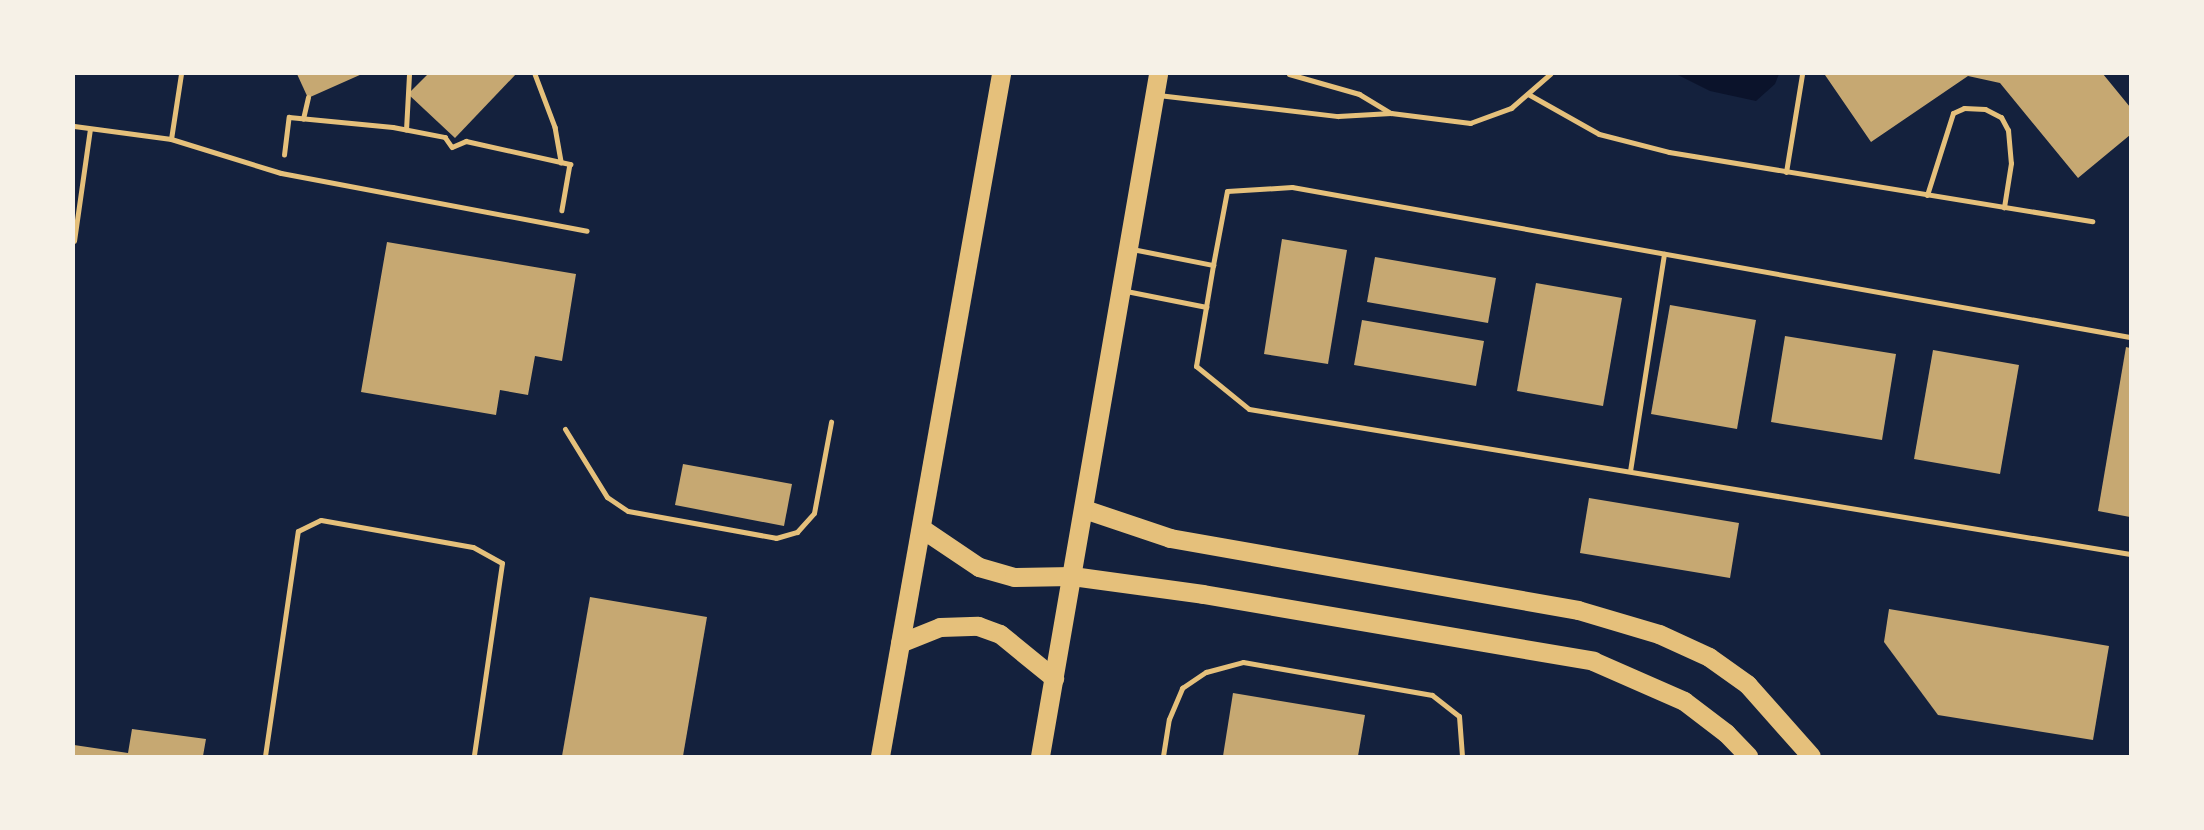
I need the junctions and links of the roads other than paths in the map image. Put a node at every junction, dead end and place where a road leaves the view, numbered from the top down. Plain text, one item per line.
1 (181, 74) edge
2 (1001, 74) edge
3 (1158, 74) edge
4 (1289, 74) edge
5 (1550, 74) edge
6 (1802, 74) edge
7 (1155, 94) junction
8 (1528, 94) junction
9 (1391, 113) junction
10 (74, 126) edge
11 (90, 129) junction
12 (171, 139) junction
13 (1786, 172) junction
14 (1927, 195) junction
15 (2004, 207) junction
16 (2092, 221) dead end
17 (587, 231) dead end
18 (74, 241) edge
19 (1130, 248) junction
20 (1664, 254) junction
21 (1213, 265) junction
22 (1122, 290) junction
23 (1206, 307) junction
24 (2130, 337) edge
25 (831, 422) dead end
26 (565, 429) dead end
27 (1630, 471) junction
28 (1084, 509) junction
29 (921, 528) junction
30 (2130, 554) edge
31 (1072, 576) junction
32 (900, 643) junction
33 (1054, 678) junction
34 (265, 757) edge
35 (474, 757) edge
36 (880, 757) edge
37 (1040, 757) edge
38 (1163, 757) edge
39 (1462, 757) edge
40 (1748, 757) edge
41 (1811, 757) edge

1 - 12 lane
2 - 29 highway
3 - 7 highway
4 - 9 lane
5 - 8 lane
6 - 13 lane
7 - 9 lane
7 - 19 highway
8 - 9 lane
8 - 13 lane
10 - 11 lane
11 - 12 lane
11 - 18 lane
12 - 17 lane
13 - 14 lane
14 - 15 lane
14 - 15 lane
15 - 16 lane
19 - 21 lane
19 - 22 highway
20 - 21 lane
20 - 24 lane
20 - 27 lane
21 - 23 lane
22 - 23 lane
22 - 28 highway
23 - 27 lane
25 - 26 lane
27 - 30 lane
28 - 31 highway
28 - 41 highway
29 - 31 highway
29 - 32 highway
31 - 33 highway
31 - 40 highway
32 - 33 highway
32 - 36 highway
33 - 37 highway
34 - 35 lane
38 - 39 lane

